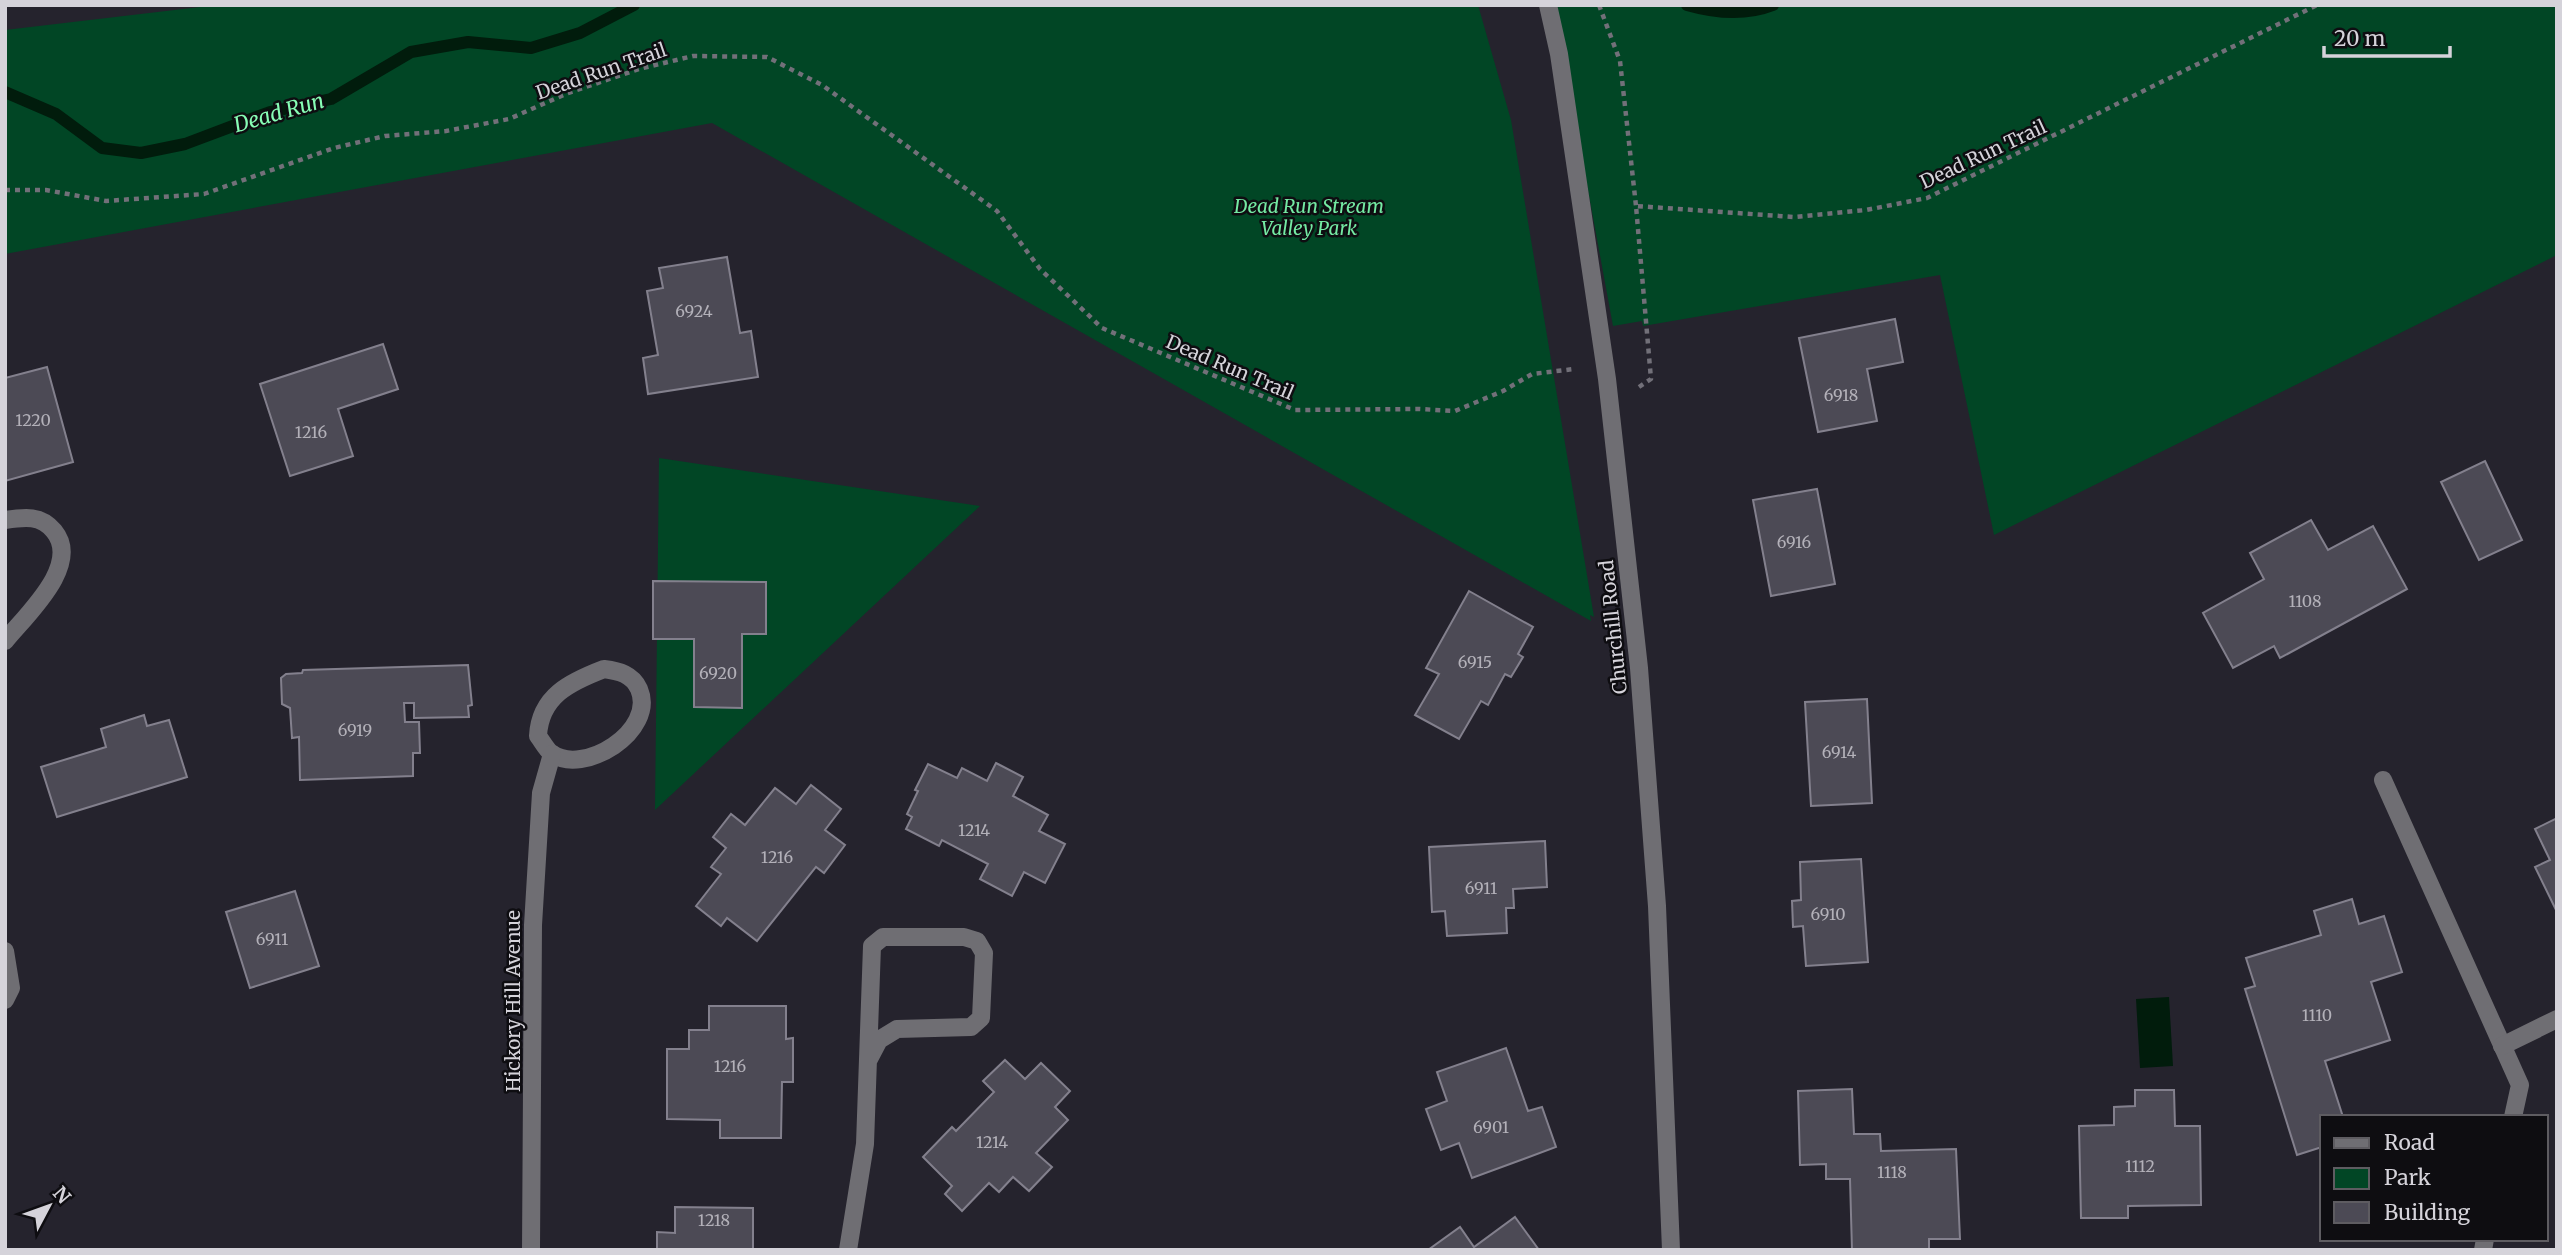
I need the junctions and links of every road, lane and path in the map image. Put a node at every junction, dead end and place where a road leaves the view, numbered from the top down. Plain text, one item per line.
1 (1548, 5) edge
2 (1599, 5) edge
3 (2317, 5) edge
4 (5, 190) edge
5 (1636, 206) junction
6 (1607, 379) junction
7 (5, 520) edge
8 (5, 641) edge
9 (552, 754) junction
10 (2383, 780) dead end
11 (5, 951) edge
12 (5, 1000) edge
13 (2557, 1019) edge
14 (2502, 1046) junction
15 (869, 1059) junction
16 (2514, 1115) edge
17 (531, 1250) edge
18 (848, 1250) edge
19 (1671, 1250) edge

1 - 6 street, Churchill Road
2 - 5 path
3 - 5 path, Dead Run Trail
4 - 6 path, Dead Run Trail
5 - 6 path, Dead Run Trail
6 - 19 street, Churchill Road
7 - 8 street
9 - 9 street
9 - 17 street, Hickory Hill Avenue
10 - 14 street
11 - 12 street
13 - 14 street
14 - 16 street
15 - 15 street
15 - 18 street

